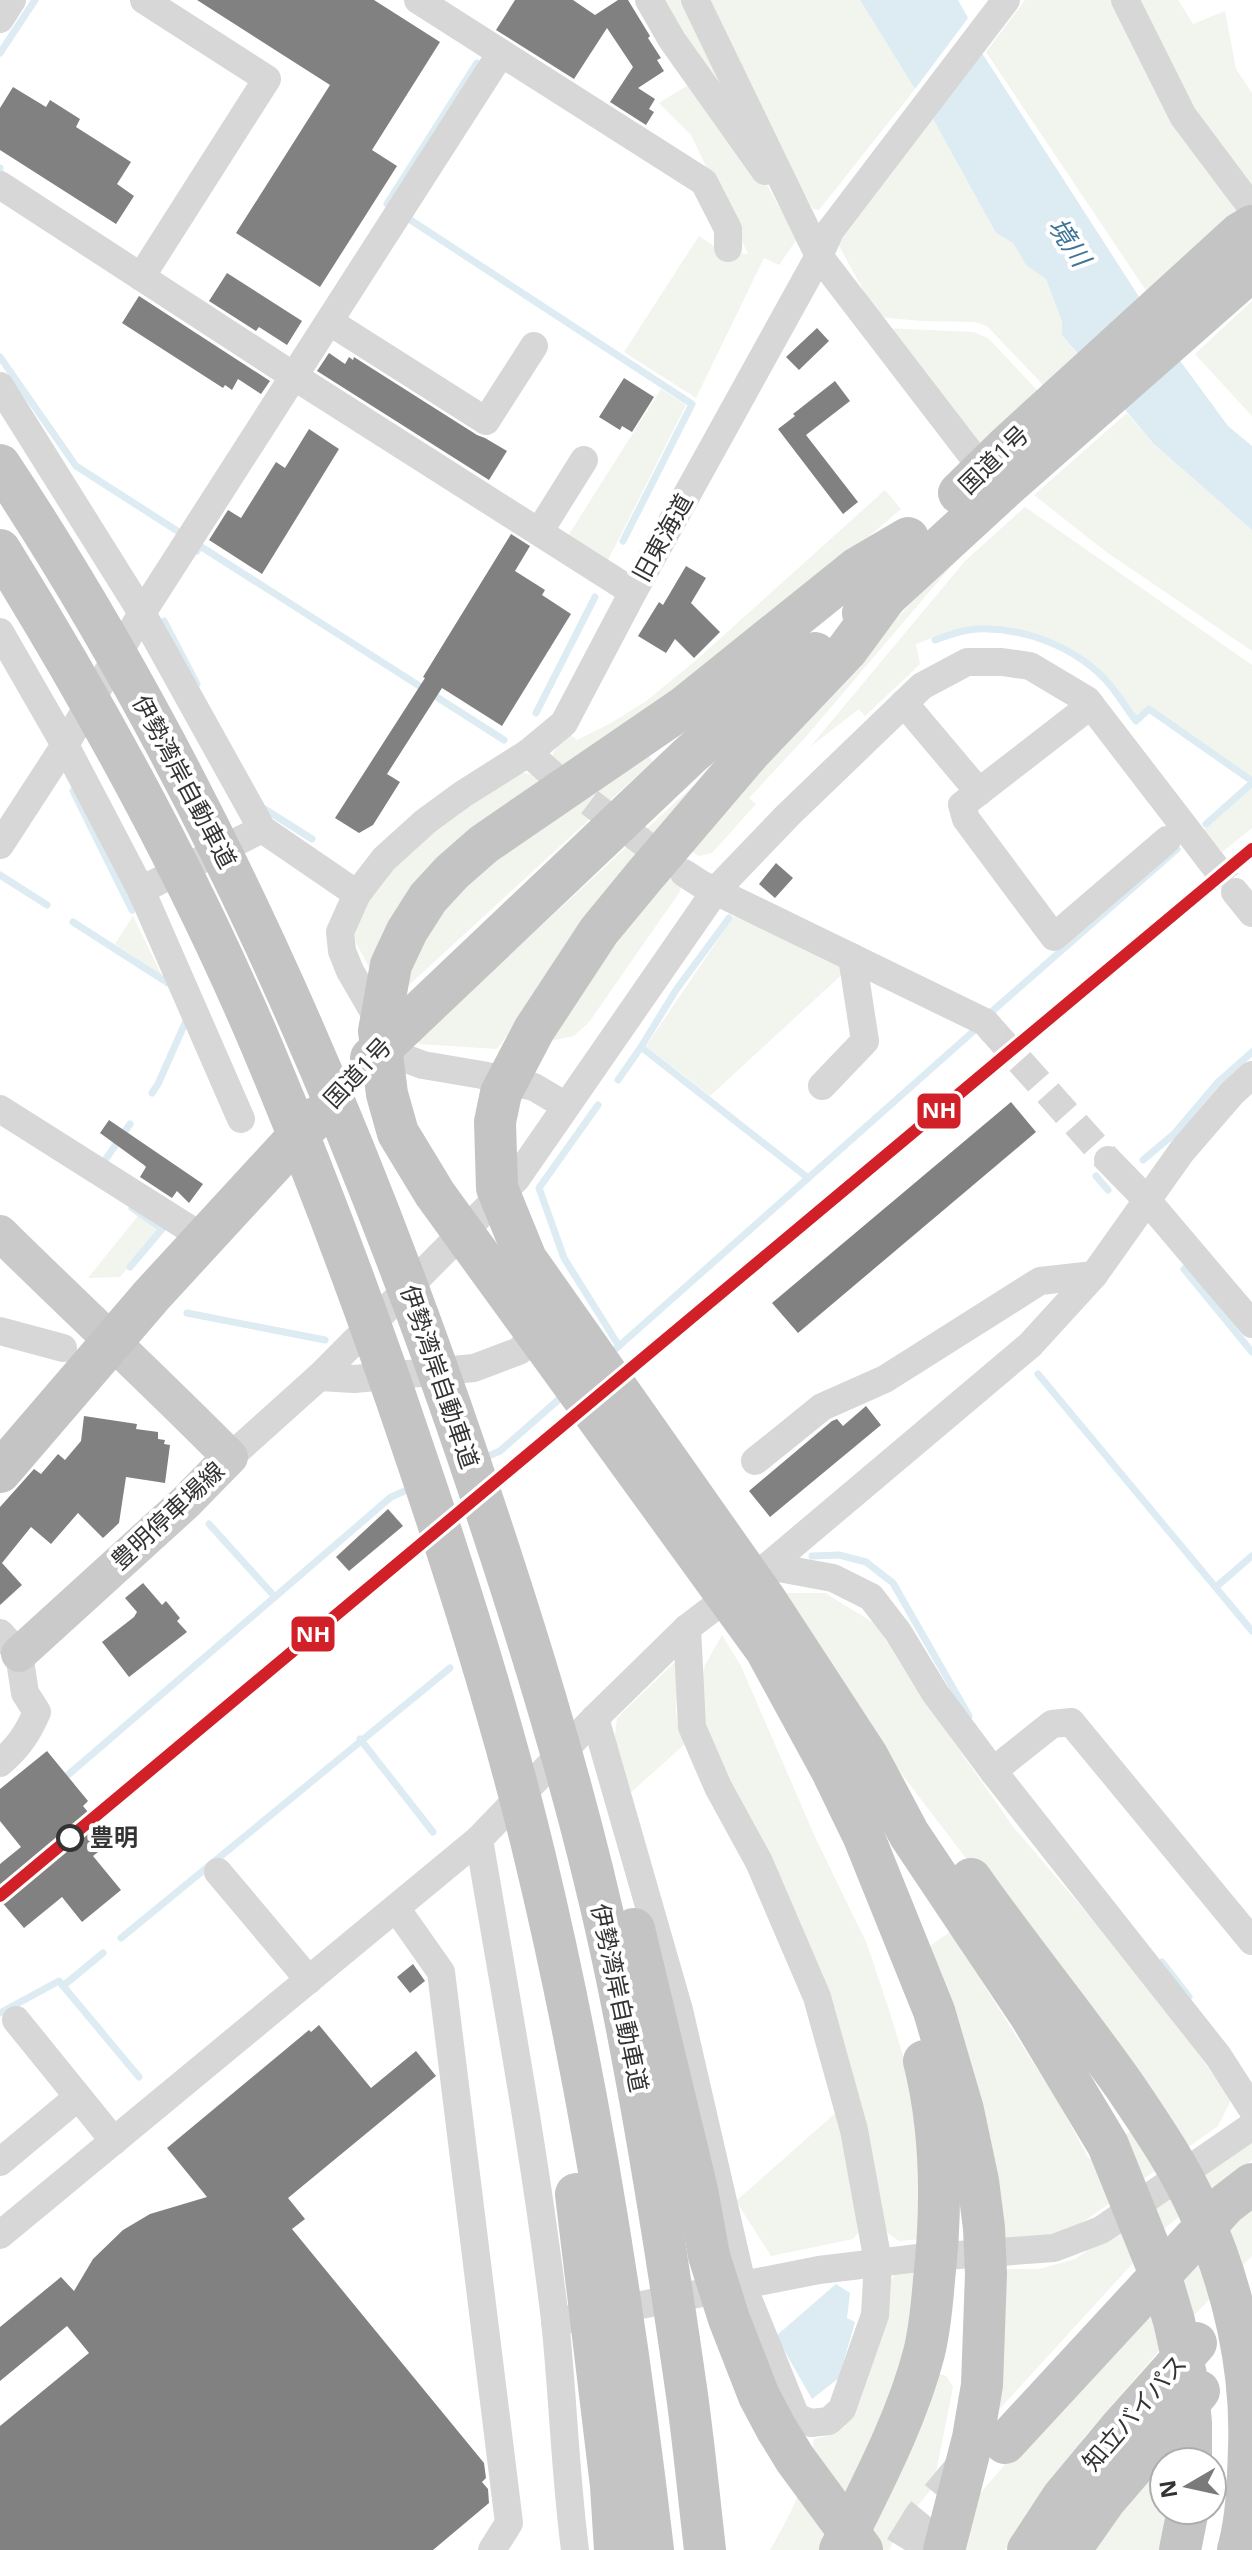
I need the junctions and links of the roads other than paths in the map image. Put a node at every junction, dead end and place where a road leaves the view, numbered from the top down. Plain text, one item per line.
1 (12, 0) edge
2 (144, 0) edge
3 (418, 0) edge
4 (649, 0) edge
5 (695, 0) edge
6 (1006, 0) edge
7 (1125, 0) edge
8 (0, 19) edge
9 (501, 53) junction
10 (0, 185) edge
11 (1249, 234) edge
12 (819, 240) junction
13 (728, 248) dead end
14 (141, 277) junction
15 (330, 322) junction
16 (534, 346) dead end
17 (295, 377) junction
18 (0, 386) edge
19 (584, 460) dead end
20 (1005, 463) junction
21 (0, 465) edge
22 (539, 532) junction
23 (908, 538) junction
24 (0, 550) edge
25 (633, 592) junction
26 (886, 597) junction
27 (142, 613) junction
28 (0, 632) edge
29 (904, 703) junction
30 (747, 705) junction
31 (1091, 705) junction
32 (65, 745) junction
33 (528, 753) junction
34 (552, 774) tunnel mouth
35 (979, 792) junction
36 (262, 829) junction
37 (1167, 840) dead end
38 (0, 845) edge
39 (1210, 860) tunnel mouth
40 (684, 873) tunnel mouth
41 (141, 890) junction
42 (716, 890) junction
43 (357, 894) junction
44 (852, 957) junction
45 (992, 1030) tunnel mouth
46 (389, 1038) junction
47 (1252, 1075) edge
48 (822, 1086) dead end
49 (566, 1106) junction
50 (0, 1109) edge
51 (241, 1119) dead end
52 (1108, 1160) tunnel mouth
53 (516, 1179) junction
54 (1146, 1199) junction
55 (0, 1233) edge
56 (204, 1238) junction
57 (1094, 1275) junction
58 (1252, 1324) edge
59 (0, 1331) edge
60 (112, 1340) junction
61 (63, 1348) dead end
62 (319, 1377) junction
63 (230, 1457) junction
64 (755, 1461) dead end
65 (0, 1472) edge
66 (758, 1593) junction
67 (687, 1628) junction
68 (766, 1650) junction
69 (6, 1652) edge
70 (595, 1718) junction
71 (868, 1757) junction
72 (0, 1763) edge
73 (993, 1771) junction
74 (583, 1838) junction
75 (479, 1839) junction
76 (218, 1872) dead end
77 (396, 1908) junction
78 (1252, 1941) edge
79 (309, 1980) junction
80 (16, 2020) dead end
81 (78, 2097) junction
82 (589, 2109) junction
83 (1252, 2109) edge
84 (1252, 2126) edge
85 (114, 2141) junction
86 (0, 2162) edge
87 (1239, 2194) edge
88 (0, 2235) edge
89 (878, 2262) junction
90 (981, 2274) junction
91 (742, 2284) junction
92 (1252, 2285) edge
93 (555, 2322) junction
94 (1252, 2329) edge
95 (1005, 2434) tunnel mouth
96 (1191, 2446) edge
97 (1238, 2548) edge
98 (492, 2550) edge
99 (575, 2550) edge
100 (615, 2550) edge
101 (653, 2550) edge
102 (705, 2550) edge
103 (840, 2550) edge
104 (862, 2550) edge
105 (932, 2550) edge
106 (944, 2550) edge
107 (1028, 2550) edge
108 (1070, 2550) edge

1 - 8 street
2 - 14 street
3 - 9 street
4 - 12 street
5 - 12 street
6 - 12 street, 旧東海道
7 - 11 street
9 - 13 street
9 - 15 street
10 - 14 street
11 - 20 highway, 国道1号
12 - 20 street
12 - 25 street, 旧東海道
14 - 17 street
15 - 16 street
15 - 17 street
17 - 22 street
17 - 27 street
18 - 27 street
19 - 22 street
20 - 23 highway, 国道1号
20 - 26 highway, 国道1号
21 - 74 highway, 伊勢湾岸自動車道
22 - 25 street
23 - 30 highway, 国道1号
23 - 66 highway
24 - 82 highway, 伊勢湾岸自動車道
25 - 33 street, 旧東海道
26 - 30 highway, 国道1号
26 - 66 highway
27 - 32 street
27 - 36 street
28 - 32 street
29 - 31 street
29 - 35 street
29 - 42 street
30 - 46 highway, 国道1号
31 - 35 street
31 - 39 street
32 - 38 street
32 - 41 street
33 - 34 street
33 - 43 street, 旧東海道
35 - 37 street
36 - 41 street
36 - 43 street
40 - 42 street
41 - 51 street
42 - 44 street
42 - 49 street
43 - 46 street, 旧東海道
44 - 45 street
44 - 48 street
46 - 49 street, 旧東海道
46 - 56 highway, 国道1号
47 - 54 street
49 - 53 street
50 - 56 street
52 - 54 street
53 - 62 street
53 - 62 street
54 - 57 street
54 - 58 street
55 - 60 main road, 豊明停車場線
56 - 60 highway, 国道1号
57 - 64 street
57 - 66 street
59 - 61 street
60 - 63 main road, 豊明停車場線
60 - 65 highway, 国道1号
62 - 63 street
63 - 69 main road, 豊明停車場線
66 - 67 street
66 - 68 highway
66 - 71 highway
66 - 73 street
67 - 70 street
67 - 89 street
68 - 90 highway
68 - 103 highway
69 - 72 street
70 - 75 street
70 - 91 street
71 - 96 highway
71 - 97 highway
73 - 78 street
73 - 83 street
74 - 102 highway, 伊勢湾岸自動車道
74 - 104 highway
75 - 77 street
75 - 93 street
76 - 79 street
77 - 79 street
77 - 98 street
79 - 85 street
80 - 81 street
81 - 85 street
81 - 86 street
82 - 100 highway
82 - 101 highway, 伊勢湾岸自動車道
84 - 89 street
85 - 88 street
87 - 95 highway
89 - 91 street
89 - 91 street
90 - 105 highway
90 - 106 highway
91 - 93 street
92 - 107 highway, 知立バイパス
93 - 99 street
94 - 108 highway, 知立バイパス

